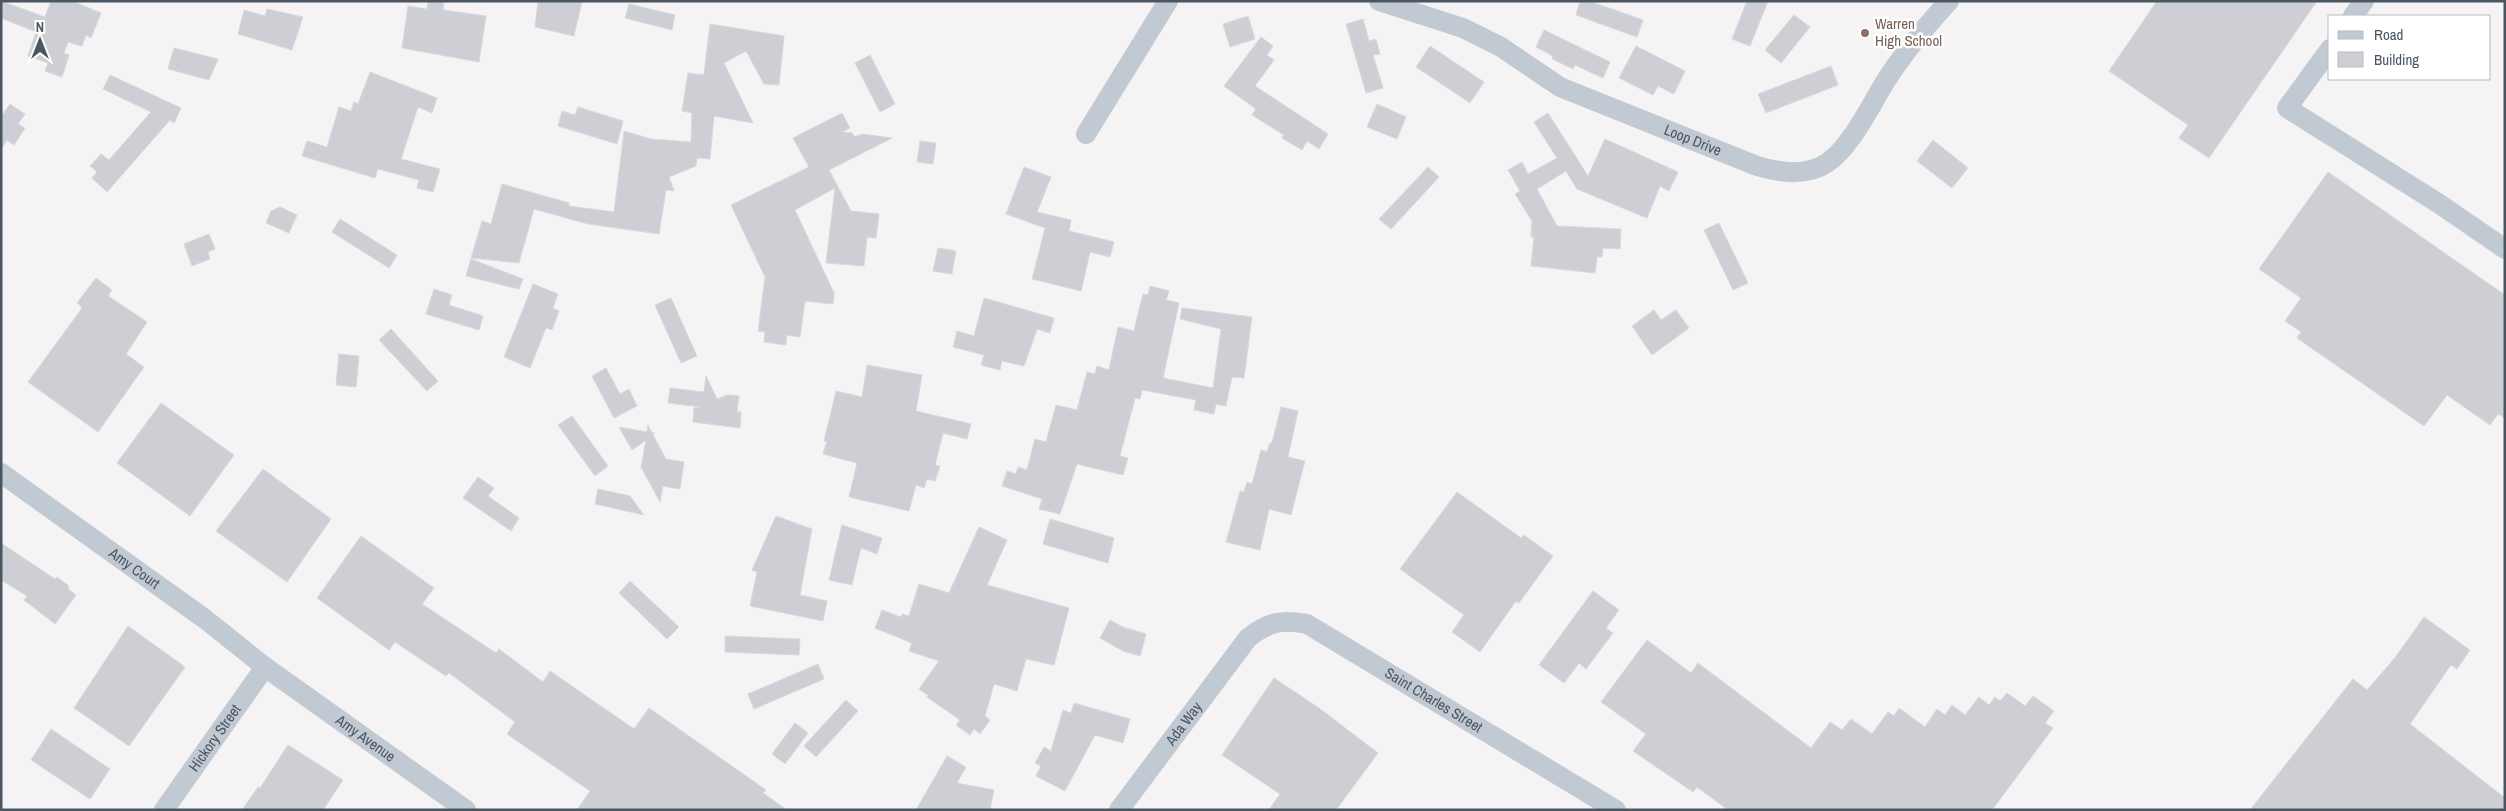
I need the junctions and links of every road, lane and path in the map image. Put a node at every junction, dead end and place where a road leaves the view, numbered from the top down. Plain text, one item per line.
1 (1168, 1) edge
2 (1379, 1) edge
3 (1949, 1) edge
4 (2364, 1) edge
5 (2354, 15) edge
6 (2328, 52) edge
7 (1086, 134) dead end
8 (2505, 250) edge
9 (1, 473) edge
10 (1248, 638) joint
11 (265, 667) junction
12 (164, 810) edge
13 (466, 810) edge
14 (1119, 810) edge
15 (1616, 810) edge

1 - 7 street
2 - 3 street, Loop Drive
4 - 5 street
6 - 8 street
9 - 11 street, Amy Court
10 - 14 street, Ada Way
10 - 15 street, Saint Charles Street
11 - 12 street, Hickory Street
11 - 13 street, Amy Avenue

